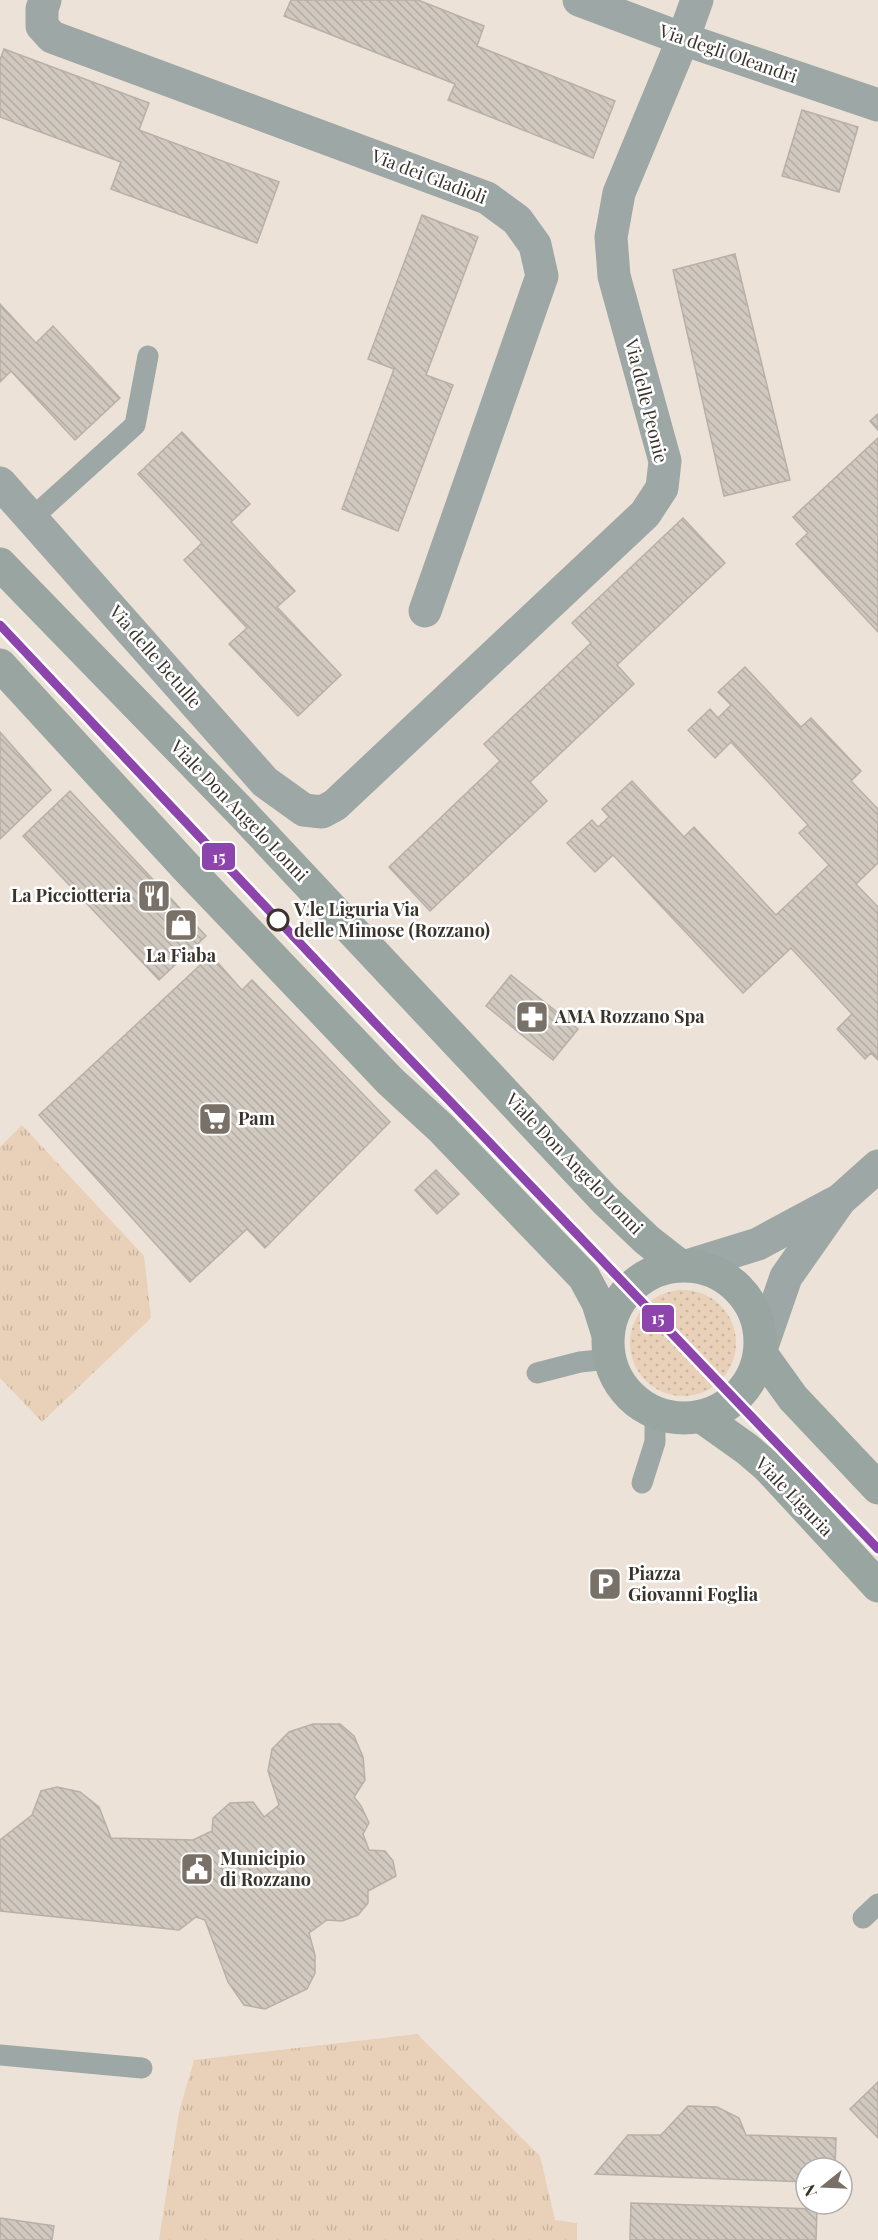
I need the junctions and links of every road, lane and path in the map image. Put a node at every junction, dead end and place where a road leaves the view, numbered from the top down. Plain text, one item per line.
1 (45, 0) edge
2 (579, 0) edge
3 (697, 0) edge
4 (683, 39) junction
5 (878, 105) edge
6 (148, 356) dead end
7 (0, 483) edge
8 (32, 518) junction
9 (0, 564) edge
10 (425, 611) dead end
11 (0, 666) edge
12 (322, 812) joint
13 (878, 1166) edge
14 (840, 1200) junction
15 (684, 1265) junction
16 (609, 1347) junction
17 (760, 1352) junction
18 (537, 1373) dead end
19 (655, 1413) junction
20 (702, 1417) junction
21 (642, 1483) dead end
22 (878, 1488) edge
23 (878, 1586) edge
24 (0, 2055) edge
25 (142, 2068) dead end

1 - 10 street, Via dei Gladioli
2 - 4 street, Via degli Oleandri
3 - 4 street, Via delle Peonie
4 - 5 street, Via degli Oleandri
4 - 12 street, Via delle Peonie
6 - 8 lane
7 - 8 street, Via delle Betulle
8 - 12 street, Via delle Betulle
9 - 15 main road, Viale Don Angelo Lonni
11 - 16 main road
13 - 14 street
14 - 15 street
14 - 17 street
15 - 16 main road
15 - 17 main road
16 - 18 lane
16 - 19 main road
17 - 20 main road
17 - 22 main road
19 - 20 main road
19 - 21 lane
20 - 23 main road, Viale Liguria
24 - 25 lane

